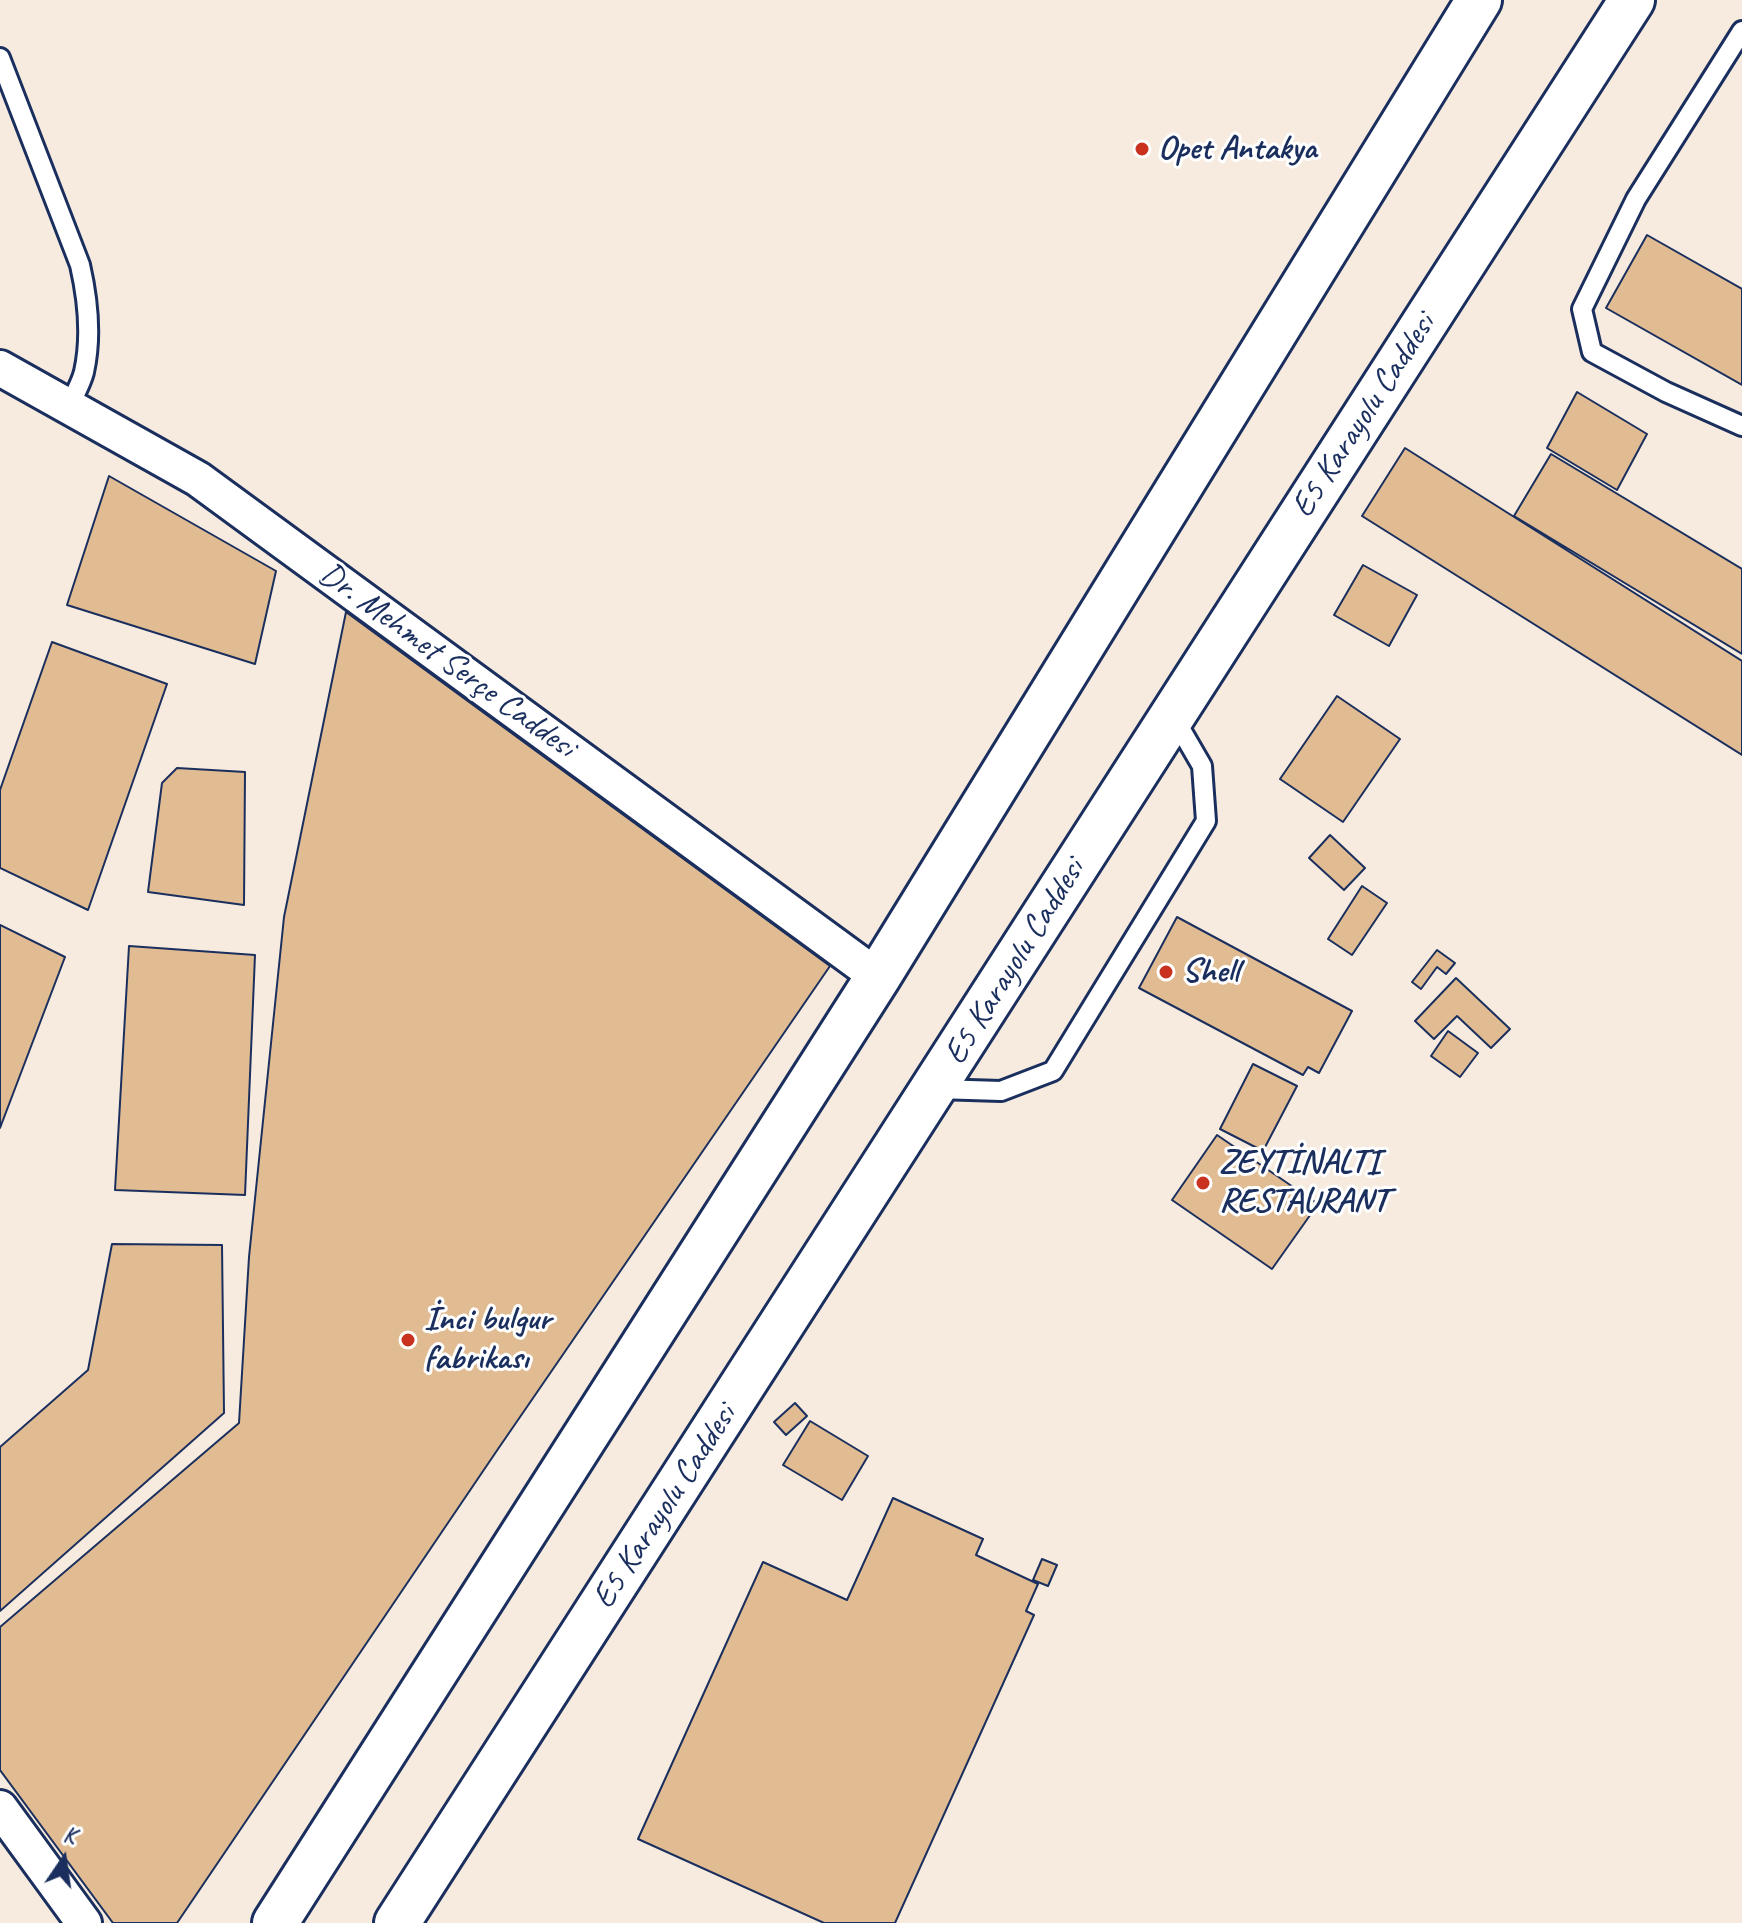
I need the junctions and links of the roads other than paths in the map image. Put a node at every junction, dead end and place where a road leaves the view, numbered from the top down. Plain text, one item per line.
1 (1479, 0) edge
2 (1632, 0) edge
3 (1742, 31) edge
4 (0, 58) edge
5 (4, 381) edge
6 (69, 407) junction
7 (1742, 426) edge
8 (1172, 714) junction
9 (878, 977) junction
10 (934, 1089) junction
11 (0, 1808) edge
12 (84, 1923) edge
13 (275, 1923) edge
14 (397, 1923) edge

1 - 9 highway
2 - 8 highway, E5 Karayolu Caddesi
3 - 7 lane
4 - 6 lane
5 - 6 street, Dr. Mehmet Serçe Caddesi
6 - 9 street, Dr. Mehmet Serçe Caddesi
8 - 10 highway, E5 Karayolu Caddesi
8 - 10 lane
9 - 13 highway
10 - 14 highway, E5 Karayolu Caddesi
11 - 12 street

